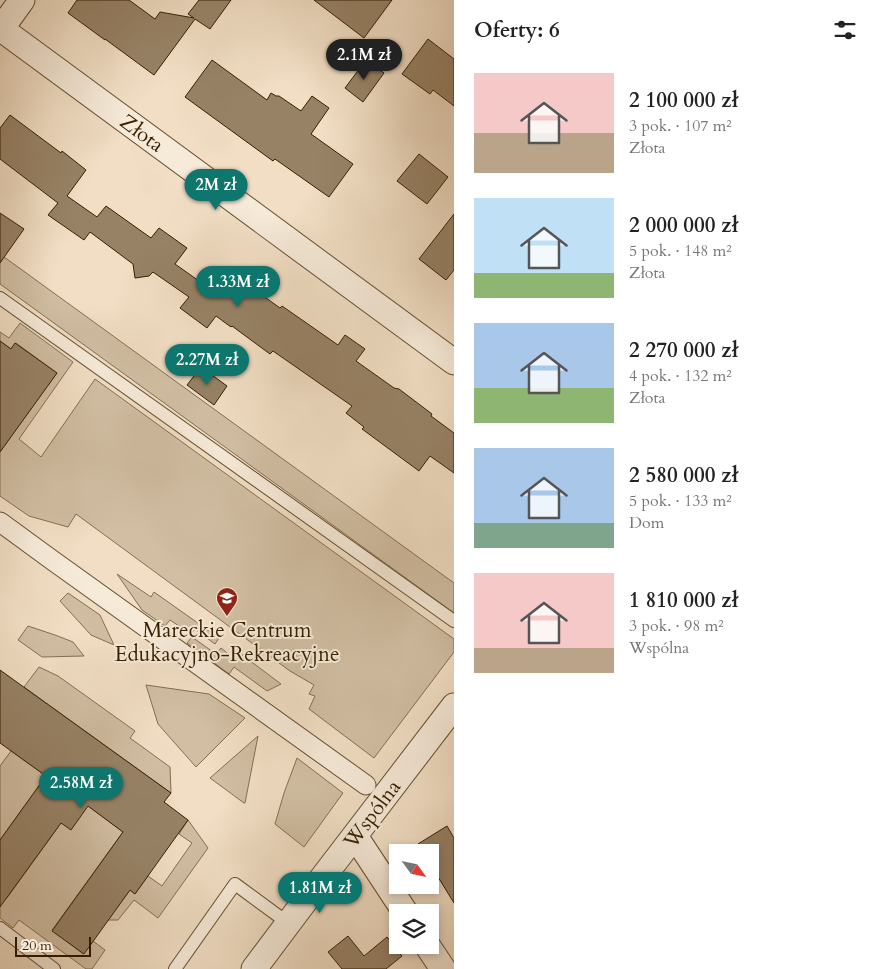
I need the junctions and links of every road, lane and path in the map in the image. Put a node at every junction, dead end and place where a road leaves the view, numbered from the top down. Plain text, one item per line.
1 (22, 0) edge
2 (1, 28) edge
3 (0, 298) edge
4 (454, 362) edge
5 (0, 522) edge
6 (454, 621) edge
7 (454, 706) edge
8 (366, 785) dead end
9 (355, 836) junction
10 (400, 904) edge
11 (288, 923) junction
12 (0, 928) edge
13 (433, 954) edge
14 (54, 969) edge
15 (175, 969) edge
16 (254, 969) edge
17 (443, 969) edge

1 - 2 street
2 - 4 street, Złota
3 - 6 lane
5 - 8 street
7 - 9 street, Wspólna
9 - 10 street
9 - 11 street, Wspólna
11 - 15 lane
11 - 16 street, Wspólna
12 - 14 lane
13 - 17 street

